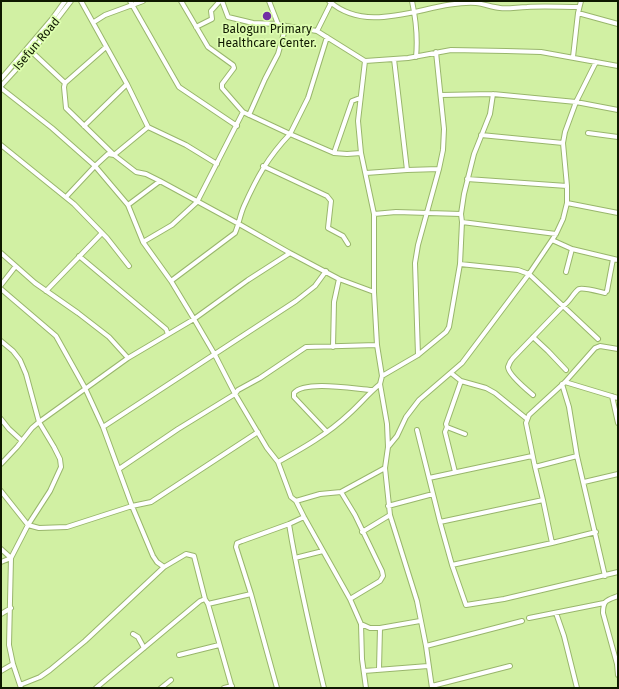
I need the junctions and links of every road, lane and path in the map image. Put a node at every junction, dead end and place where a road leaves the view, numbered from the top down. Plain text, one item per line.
1 (65, 1) edge
2 (71, 1) edge
3 (81, 1) edge
4 (142, 1) edge
5 (181, 1) edge
6 (221, 1) edge
7 (269, 1) edge
8 (412, 1) edge
9 (581, 1) edge
10 (330, 2) edge
11 (131, 3) edge
12 (579, 7) junction
13 (414, 12) junction
14 (578, 13) junction
15 (94, 22) junction
16 (278, 24) junction
17 (618, 24) edge
18 (286, 26) junction
19 (196, 27) junction
20 (317, 31) junction
21 (327, 37) junction
22 (106, 47) junction
23 (32, 52) junction
24 (436, 52) junction
25 (416, 57) junction
26 (573, 57) junction
27 (394, 59) junction
28 (364, 61) junction
29 (596, 62) junction
30 (618, 66) edge
31 (1, 79) edge
32 (65, 83) junction
33 (127, 84) junction
34 (1, 87) edge
35 (493, 94) junction
36 (441, 95) junction
37 (360, 98) junction
38 (576, 102) junction
39 (618, 110) edge
40 (243, 112) junction
41 (249, 115) junction
42 (84, 126) junction
43 (148, 126) junction
44 (237, 126) junction
45 (588, 133) dead end
46 (290, 134) junction
47 (481, 135) junction
48 (618, 137) edge
49 (563, 143) junction
50 (1, 145) edge
51 (334, 153) junction
52 (362, 154) junction
53 (114, 155) junction
54 (217, 164) junction
55 (95, 166) junction
56 (263, 166) junction
57 (439, 169) junction
58 (407, 170) junction
59 (366, 173) junction
60 (467, 179) junction
61 (160, 181) junction
62 (567, 186) junction
63 (66, 197) junction
64 (197, 202) junction
65 (567, 203) junction
66 (128, 205) junction
67 (427, 213) junction
68 (618, 213) edge
69 (374, 214) junction
70 (461, 214) junction
71 (462, 222) junction
72 (239, 224) junction
73 (102, 233) junction
74 (556, 234) junction
75 (552, 240) junction
76 (143, 242) junction
77 (348, 244) dead end
78 (572, 249) junction
79 (1, 253) edge
80 (290, 253) junction
81 (79, 256) junction
82 (613, 259) junction
83 (618, 260) edge
84 (460, 264) junction
85 (129, 266) dead end
86 (15, 267) junction
87 (326, 271) junction
88 (566, 272) dead end
89 (529, 274) junction
90 (339, 279) junction
91 (171, 281) junction
92 (1, 285) edge
93 (1, 290) edge
94 (46, 291) junction
95 (374, 292) junction
96 (563, 306) junction
97 (194, 319) junction
98 (168, 334) junction
99 (533, 337) junction
100 (598, 339) dead end
101 (1, 341) edge
102 (377, 345) junction
103 (333, 347) junction
104 (618, 349) edge
105 (215, 355) junction
106 (418, 355) junction
107 (128, 358) junction
108 (566, 370) dead end
109 (451, 374) junction
110 (382, 376) junction
111 (461, 381) junction
112 (563, 383) junction
113 (380, 384) junction
114 (85, 388) junction
115 (372, 390) junction
116 (235, 394) junction
117 (532, 395) dead end
118 (612, 396) junction
119 (618, 398) edge
120 (1, 419) edge
121 (527, 419) junction
122 (39, 422) junction
123 (618, 423) edge
124 (103, 427) junction
125 (447, 427) junction
126 (417, 430) dead end
127 (258, 432) junction
128 (327, 432) junction
129 (465, 434) dead end
130 (21, 440) junction
131 (388, 447) junction
132 (532, 456) junction
133 (578, 456) junction
134 (278, 462) junction
135 (1, 464) edge
136 (535, 467) junction
137 (385, 468) junction
138 (119, 469) junction
139 (455, 472) junction
140 (618, 474) edge
141 (429, 478) junction
142 (584, 482) junction
143 (1, 491) edge
144 (341, 492) junction
145 (433, 494) junction
146 (543, 500) junction
147 (296, 502) junction
148 (132, 506) junction
149 (388, 506) junction
150 (390, 515) junction
151 (304, 517) junction
152 (440, 522) junction
153 (289, 524) junction
154 (28, 525) junction
155 (362, 532) junction
156 (596, 532) junction
157 (552, 543) junction
158 (1, 549) edge
159 (323, 552) junction
160 (11, 558) junction
161 (295, 558) junction
162 (1, 562) edge
163 (452, 565) junction
164 (164, 568) junction
165 (618, 572) edge
166 (605, 576) junction
167 (251, 594) junction
168 (618, 596) edge
169 (205, 599) junction
170 (350, 599) junction
171 (604, 603) junction
172 (208, 604) junction
173 (11, 608) junction
174 (556, 612) junction
175 (1, 614) edge
176 (529, 618) dead end
177 (420, 621) junction
178 (522, 621) dead end
179 (361, 624) junction
180 (380, 628) junction
181 (133, 634) dead end
182 (219, 645) junction
183 (426, 646) junction
184 (144, 648) junction
185 (179, 655) dead end
186 (13, 664) junction
187 (428, 666) junction
188 (510, 666) dead end
189 (379, 669) junction
190 (1, 671) edge
191 (364, 671) junction
192 (618, 675) edge
193 (171, 680) dead end
194 (21, 686) edge
195 (232, 687) edge
196 (432, 687) edge
197 (96, 688) edge
198 (161, 688) edge
199 (224, 688) edge
200 (277, 688) edge
201 (324, 688) edge
202 (366, 688) edge
203 (577, 688) edge

1 - 31 street, Isefun Road
2 - 23 street, Isefun Road
3 - 15 street
4 - 11 street
5 - 19 street
6 - 16 street
6 - 19 street
7 - 16 street
8 - 13 street
9 - 12 street
10 - 13 street
10 - 20 street
11 - 15 street
11 - 44 street
12 - 13 street
12 - 14 street
13 - 25 street
14 - 17 street
14 - 26 street
15 - 22 street
16 - 18 street
18 - 20 street
18 - 41 street
19 - 40 street
20 - 21 street
21 - 28 street
21 - 46 street
22 - 32 street
22 - 33 street
23 - 32 street
23 - 34 street, Isefun Road
24 - 25 street
24 - 26 street
24 - 36 street
25 - 27 street
26 - 29 street
27 - 28 street
27 - 58 street
28 - 37 street
29 - 30 street
29 - 38 street
32 - 42 street
33 - 42 street
33 - 43 street
34 - 55 street
35 - 36 street
35 - 38 street
35 - 47 street
36 - 57 street
37 - 51 street
37 - 52 street
38 - 39 street
38 - 49 street
40 - 41 street
40 - 44 street
41 - 46 street
42 - 53 street
43 - 53 street
43 - 54 street
44 - 54 street
45 - 48 street
46 - 51 street
46 - 56 street
47 - 49 street
47 - 60 street
49 - 62 street
50 - 63 street
51 - 52 street
52 - 59 street
53 - 55 street
53 - 61 street
54 - 64 street
55 - 63 street
55 - 66 street
56 - 72 street
56 - 77 street
57 - 58 street
57 - 67 street
58 - 59 street
59 - 69 street
60 - 62 street
60 - 70 street
61 - 64 street
61 - 66 street
62 - 65 street
63 - 73 street
64 - 72 street
64 - 76 street
65 - 68 street
65 - 74 street
66 - 76 street
67 - 69 street
67 - 70 street
67 - 106 street
69 - 95 street
70 - 71 street
71 - 74 street
71 - 84 street
72 - 80 street
72 - 91 street
73 - 81 street
73 - 85 street
74 - 75 street
75 - 78 street
75 - 89 street
76 - 91 street
78 - 82 street
78 - 88 street
79 - 86 street
80 - 87 street
80 - 97 street
81 - 94 street
81 - 98 street
82 - 83 street
82 - 96 street
84 - 89 street
84 - 106 street
86 - 92 street
86 - 94 street
87 - 90 street
87 - 105 street
89 - 96 street
89 - 109 street
90 - 95 street
90 - 103 street
91 - 97 street
93 - 114 street
94 - 107 street
95 - 102 street
96 - 99 street
96 - 100 street
97 - 98 street
97 - 105 street
98 - 107 street
99 - 108 street
99 - 117 street
101 - 122 street
102 - 103 street
102 - 110 street
103 - 116 street
104 - 112 street
105 - 116 street
105 - 124 street
106 - 110 street
107 - 114 street
109 - 111 street
109 - 131 street
110 - 113 street
111 - 121 street
111 - 125 street
112 - 118 street
112 - 121 street
112 - 133 street
113 - 115 street
113 - 131 street
114 - 122 street
114 - 124 street
115 - 128 street
115 - 128 street
116 - 127 street
116 - 138 street
118 - 119 street
118 - 123 street
120 - 130 street
121 - 132 street
122 - 130 street
122 - 154 street
124 - 138 street
125 - 129 street
125 - 139 street
126 - 141 street
127 - 134 street
127 - 148 street
128 - 134 street
130 - 135 street
131 - 137 street
132 - 136 street
132 - 139 street
133 - 136 street
133 - 142 street
134 - 147 street
136 - 146 street
137 - 144 street
137 - 149 street
138 - 148 street
139 - 141 street
140 - 142 street
141 - 145 street
142 - 156 street
143 - 154 street
144 - 147 street
144 - 155 street
145 - 149 street
145 - 152 street
146 - 152 street
146 - 157 street
147 - 151 street
148 - 154 street
148 - 164 street
149 - 150 street
150 - 155 street
150 - 177 street
151 - 153 street
151 - 159 street
152 - 163 street
153 - 161 street
153 - 167 street
154 - 160 street
155 - 170 street
156 - 157 street
156 - 166 street
157 - 163 street
158 - 160 street
159 - 161 street
159 - 170 street
160 - 162 street
160 - 173 street
161 - 201 street
163 - 166 street
164 - 169 street
164 - 194 street
165 - 166 street
167 - 172 street
167 - 200 street
168 - 171 street
169 - 172 street
169 - 184 street
170 - 179 street
171 - 174 street
171 - 192 street
172 - 182 street
173 - 175 street
173 - 186 street
174 - 176 street
174 - 203 street
177 - 180 street
177 - 183 street
178 - 183 street
179 - 180 street
179 - 191 street
180 - 189 street
181 - 184 street
182 - 185 street
182 - 195 street
183 - 187 street
184 - 197 street
186 - 190 street
186 - 194 street
187 - 189 street
187 - 196 street
188 - 196 street
189 - 191 street
191 - 202 street
193 - 198 street
195 - 199 street

